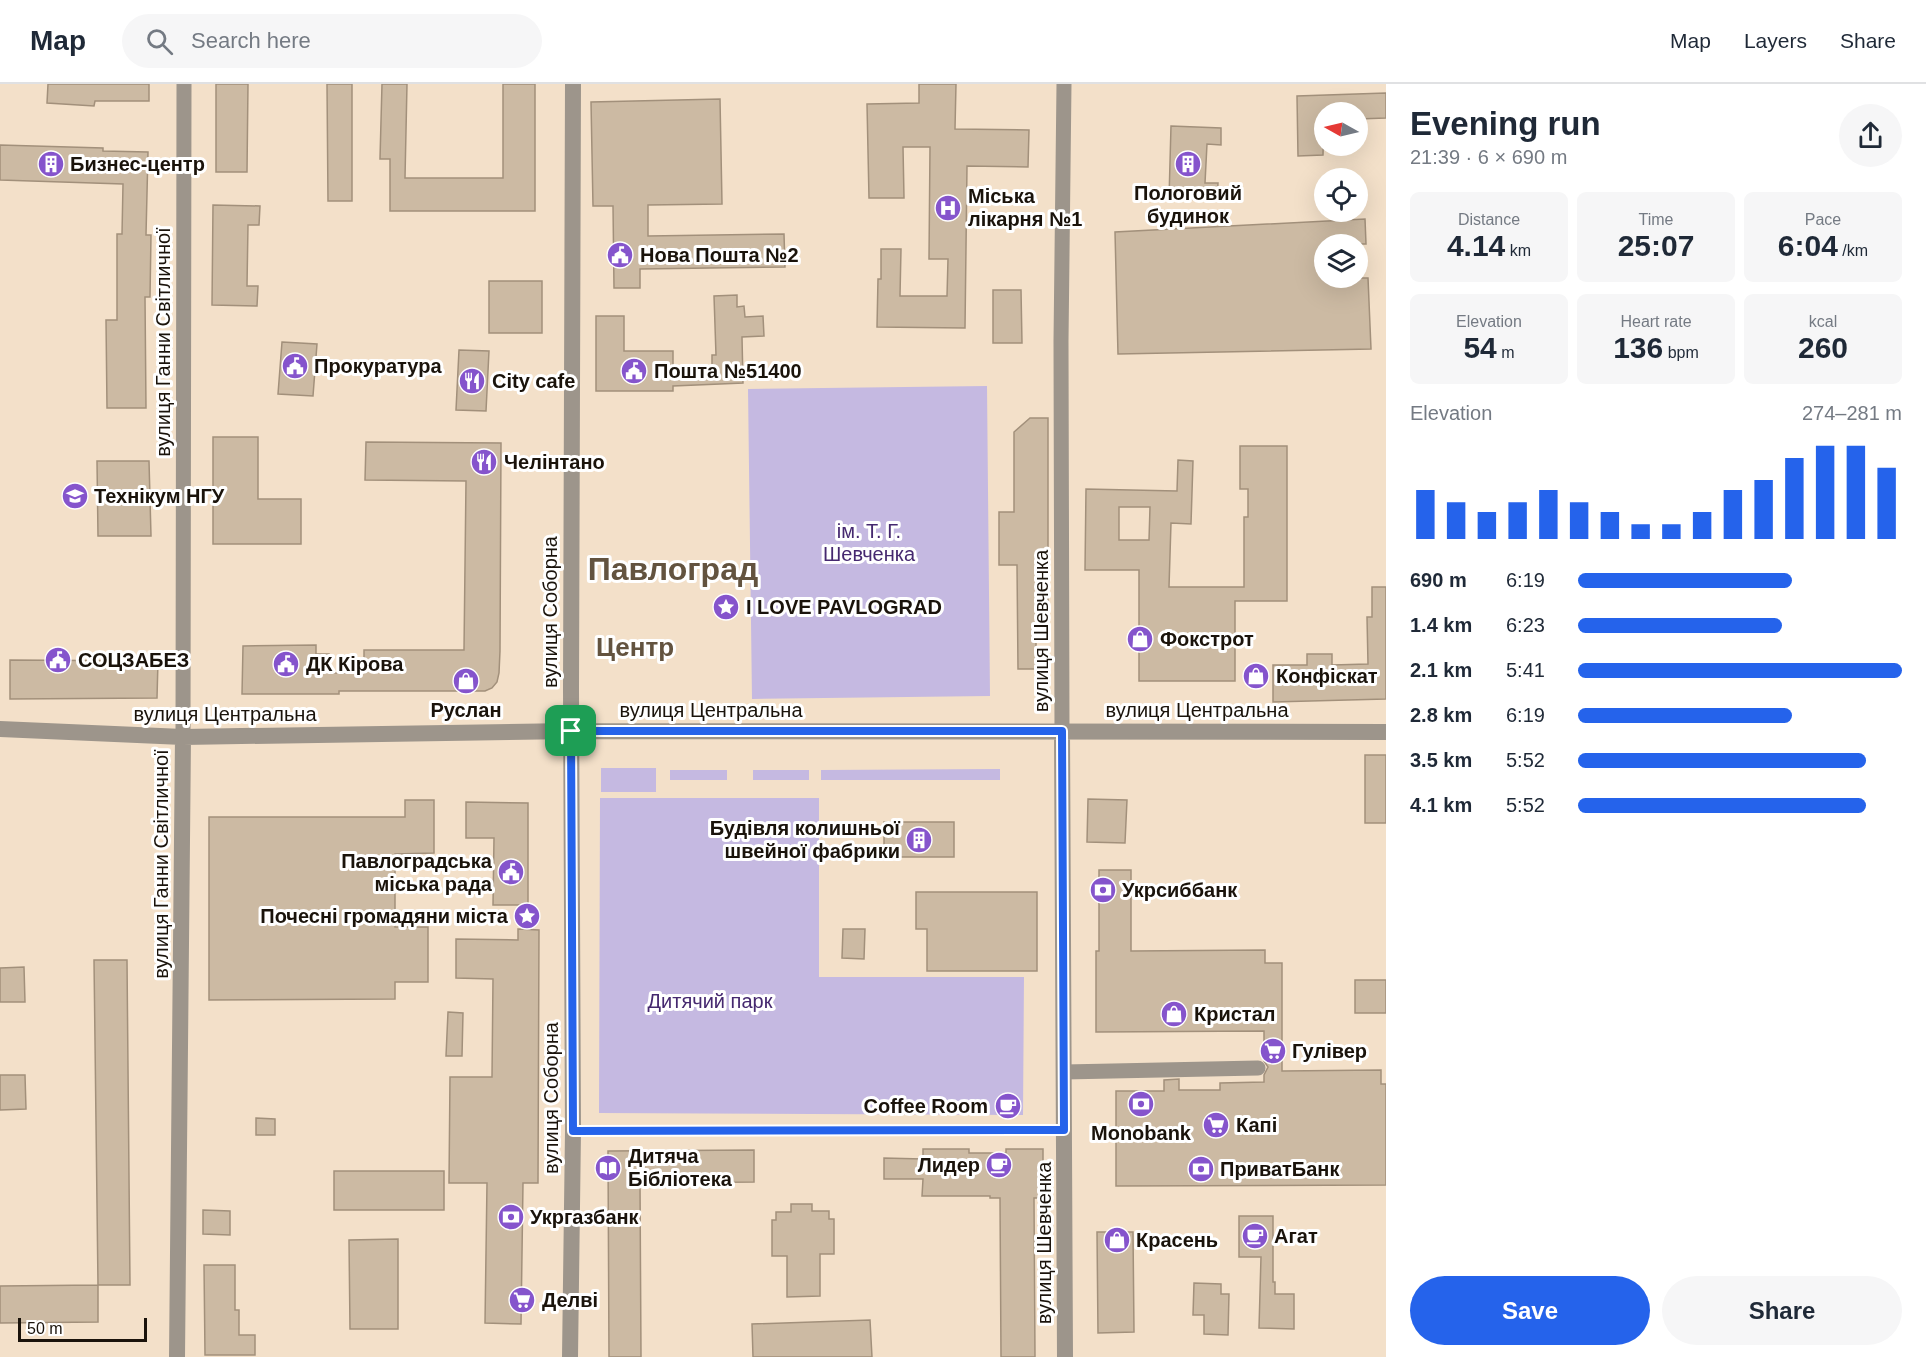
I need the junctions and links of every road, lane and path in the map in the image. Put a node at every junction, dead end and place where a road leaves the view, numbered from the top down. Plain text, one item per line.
1 (184, 84) edge
2 (573, 84) edge
3 (1064, 84) edge
4 (0, 729) edge
5 (571, 731) junction
6 (1062, 731) junction
7 (1386, 732) edge
8 (183, 737) junction
9 (1258, 1068) dead end
10 (1064, 1072) junction
11 (1064, 1130) junction
12 (573, 1131) junction
13 (177, 1357) edge
14 (570, 1357) edge
15 (1065, 1357) edge

1 - 8 street, вулиця Ганни Світличної
2 - 5 street, вулиця Соборна
3 - 6 street, вулиця Шевченка
4 - 8 street, вулиця Центральна
5 - 6 street, вулиця Центральна
5 - 8 street, вулиця Центральна
5 - 12 street, вулиця Соборна
6 - 7 street, вулиця Центральна
6 - 10 street, вулиця Шевченка
8 - 13 street, вулиця Ганни Світличної
9 - 10 street
10 - 11 street, вулиця Шевченка
11 - 12 street
11 - 15 street, вулиця Шевченка
12 - 14 street, вулиця Соборна

